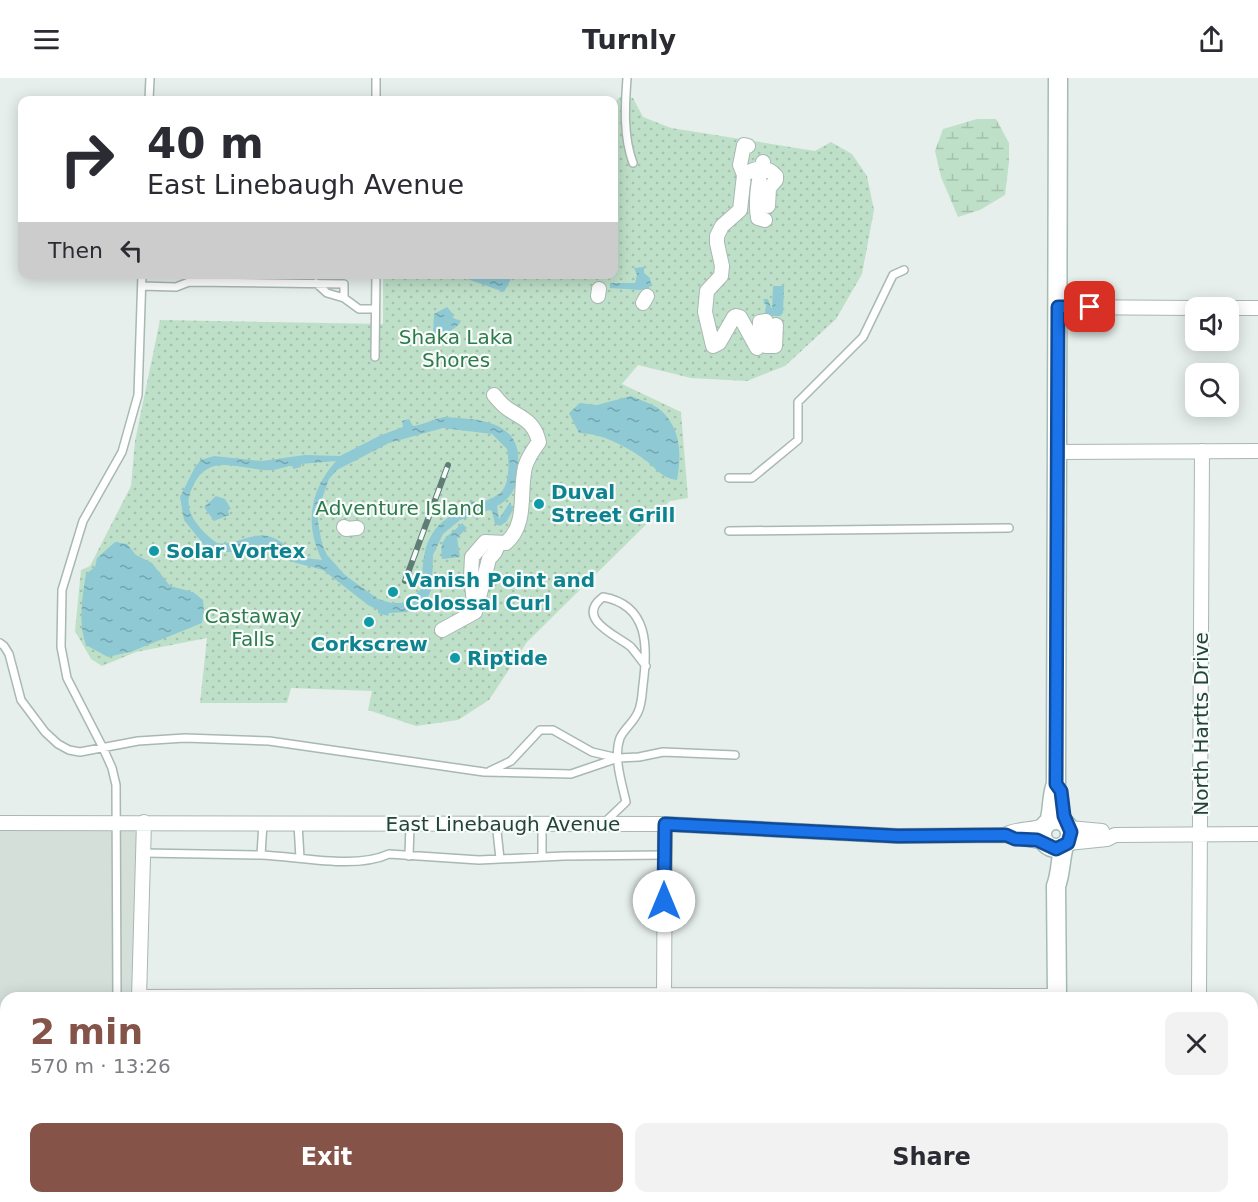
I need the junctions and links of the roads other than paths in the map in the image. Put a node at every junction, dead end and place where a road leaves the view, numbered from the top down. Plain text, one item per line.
1 (150, 78) edge
2 (376, 78) edge
3 (627, 78) edge
4 (1058, 78) edge
5 (149, 96) edge
6 (376, 96) edge
7 (748, 146) dead end
8 (633, 163) dead end
9 (762, 165) junction
10 (744, 175) junction
11 (768, 206) dead end
12 (765, 220) dead end
13 (904, 270) dead end
14 (142, 279) edge
15 (376, 279) edge
16 (316, 283) junction
17 (142, 286) junction
18 (344, 298) junction
19 (1058, 307) junction
20 (1185, 308) edge
21 (1239, 308) edge
22 (1258, 308) edge
23 (375, 309) junction
24 (776, 325) dead end
25 (375, 357) dead end
26 (494, 395) dead end
27 (1202, 451) junction
28 (1258, 451) edge
29 (1058, 452) junction
30 (729, 478) dead end
31 (1009, 528) dead end
32 (729, 531) dead end
33 (442, 630) dead end
34 (0, 643) edge
35 (646, 666) junction
36 (103, 748) junction
37 (735, 755) dead end
38 (618, 758) junction
39 (484, 772) junction
40 (144, 822) junction
41 (0, 823) edge
42 (118, 823) junction
43 (263, 823) junction
44 (298, 824) junction
45 (498, 824) junction
46 (542, 824) junction
47 (604, 824) junction
48 (665, 824) junction
49 (410, 825) junction
50 (1200, 834) junction
51 (1258, 834) edge
52 (1057, 835) junction
53 (143, 854) junction
54 (261, 855) junction
55 (409, 855) junction
56 (664, 855) junction
57 (542, 857) junction
58 (300, 858) junction
59 (500, 859) junction
60 (117, 992) edge
61 (140, 992) edge
62 (664, 992) edge
63 (1057, 992) edge
64 (1200, 992) edge

1 - 5 lane
2 - 6 lane
3 - 8 lane
4 - 19 street
7 - 10 street
9 - 10 street
9 - 11 street
9 - 12 street
10 - 24 street
13 - 30 lane
14 - 17 lane
15 - 23 lane
16 - 17 lane
16 - 18 lane
16 - 18 lane
17 - 36 lane
18 - 23 lane
19 - 20 street
19 - 29 street
21 - 22 street
23 - 25 lane
26 - 33 street
27 - 28 street
27 - 29 street
27 - 50 street, North Hartts Drive
29 - 52 street
31 - 32 lane
34 - 36 lane
35 - 35 lane
35 - 38 lane
36 - 39 lane
36 - 42 lane
37 - 38 lane
38 - 39 lane
38 - 39 lane
38 - 47 lane
40 - 42 street, East Linebaugh Avenue
40 - 43 street, East Linebaugh Avenue
40 - 53 street
41 - 42 street, East Linebaugh Avenue
42 - 60 lane
43 - 44 street, East Linebaugh Avenue
43 - 54 lane
44 - 49 street, East Linebaugh Avenue
44 - 58 lane
45 - 46 street, East Linebaugh Avenue
45 - 49 street, East Linebaugh Avenue
45 - 59 lane
46 - 47 street, East Linebaugh Avenue
46 - 57 lane
47 - 48 street, East Linebaugh Avenue
48 - 52 street, East Linebaugh Avenue
48 - 56 street
49 - 55 lane
50 - 51 street, East Linebaugh Avenue
50 - 52 street, East Linebaugh Avenue
50 - 64 street, North Hartts Drive
52 - 63 street
53 - 54 lane
53 - 61 street
54 - 58 lane
55 - 58 lane
55 - 59 lane
56 - 57 lane
56 - 62 street
57 - 59 lane

